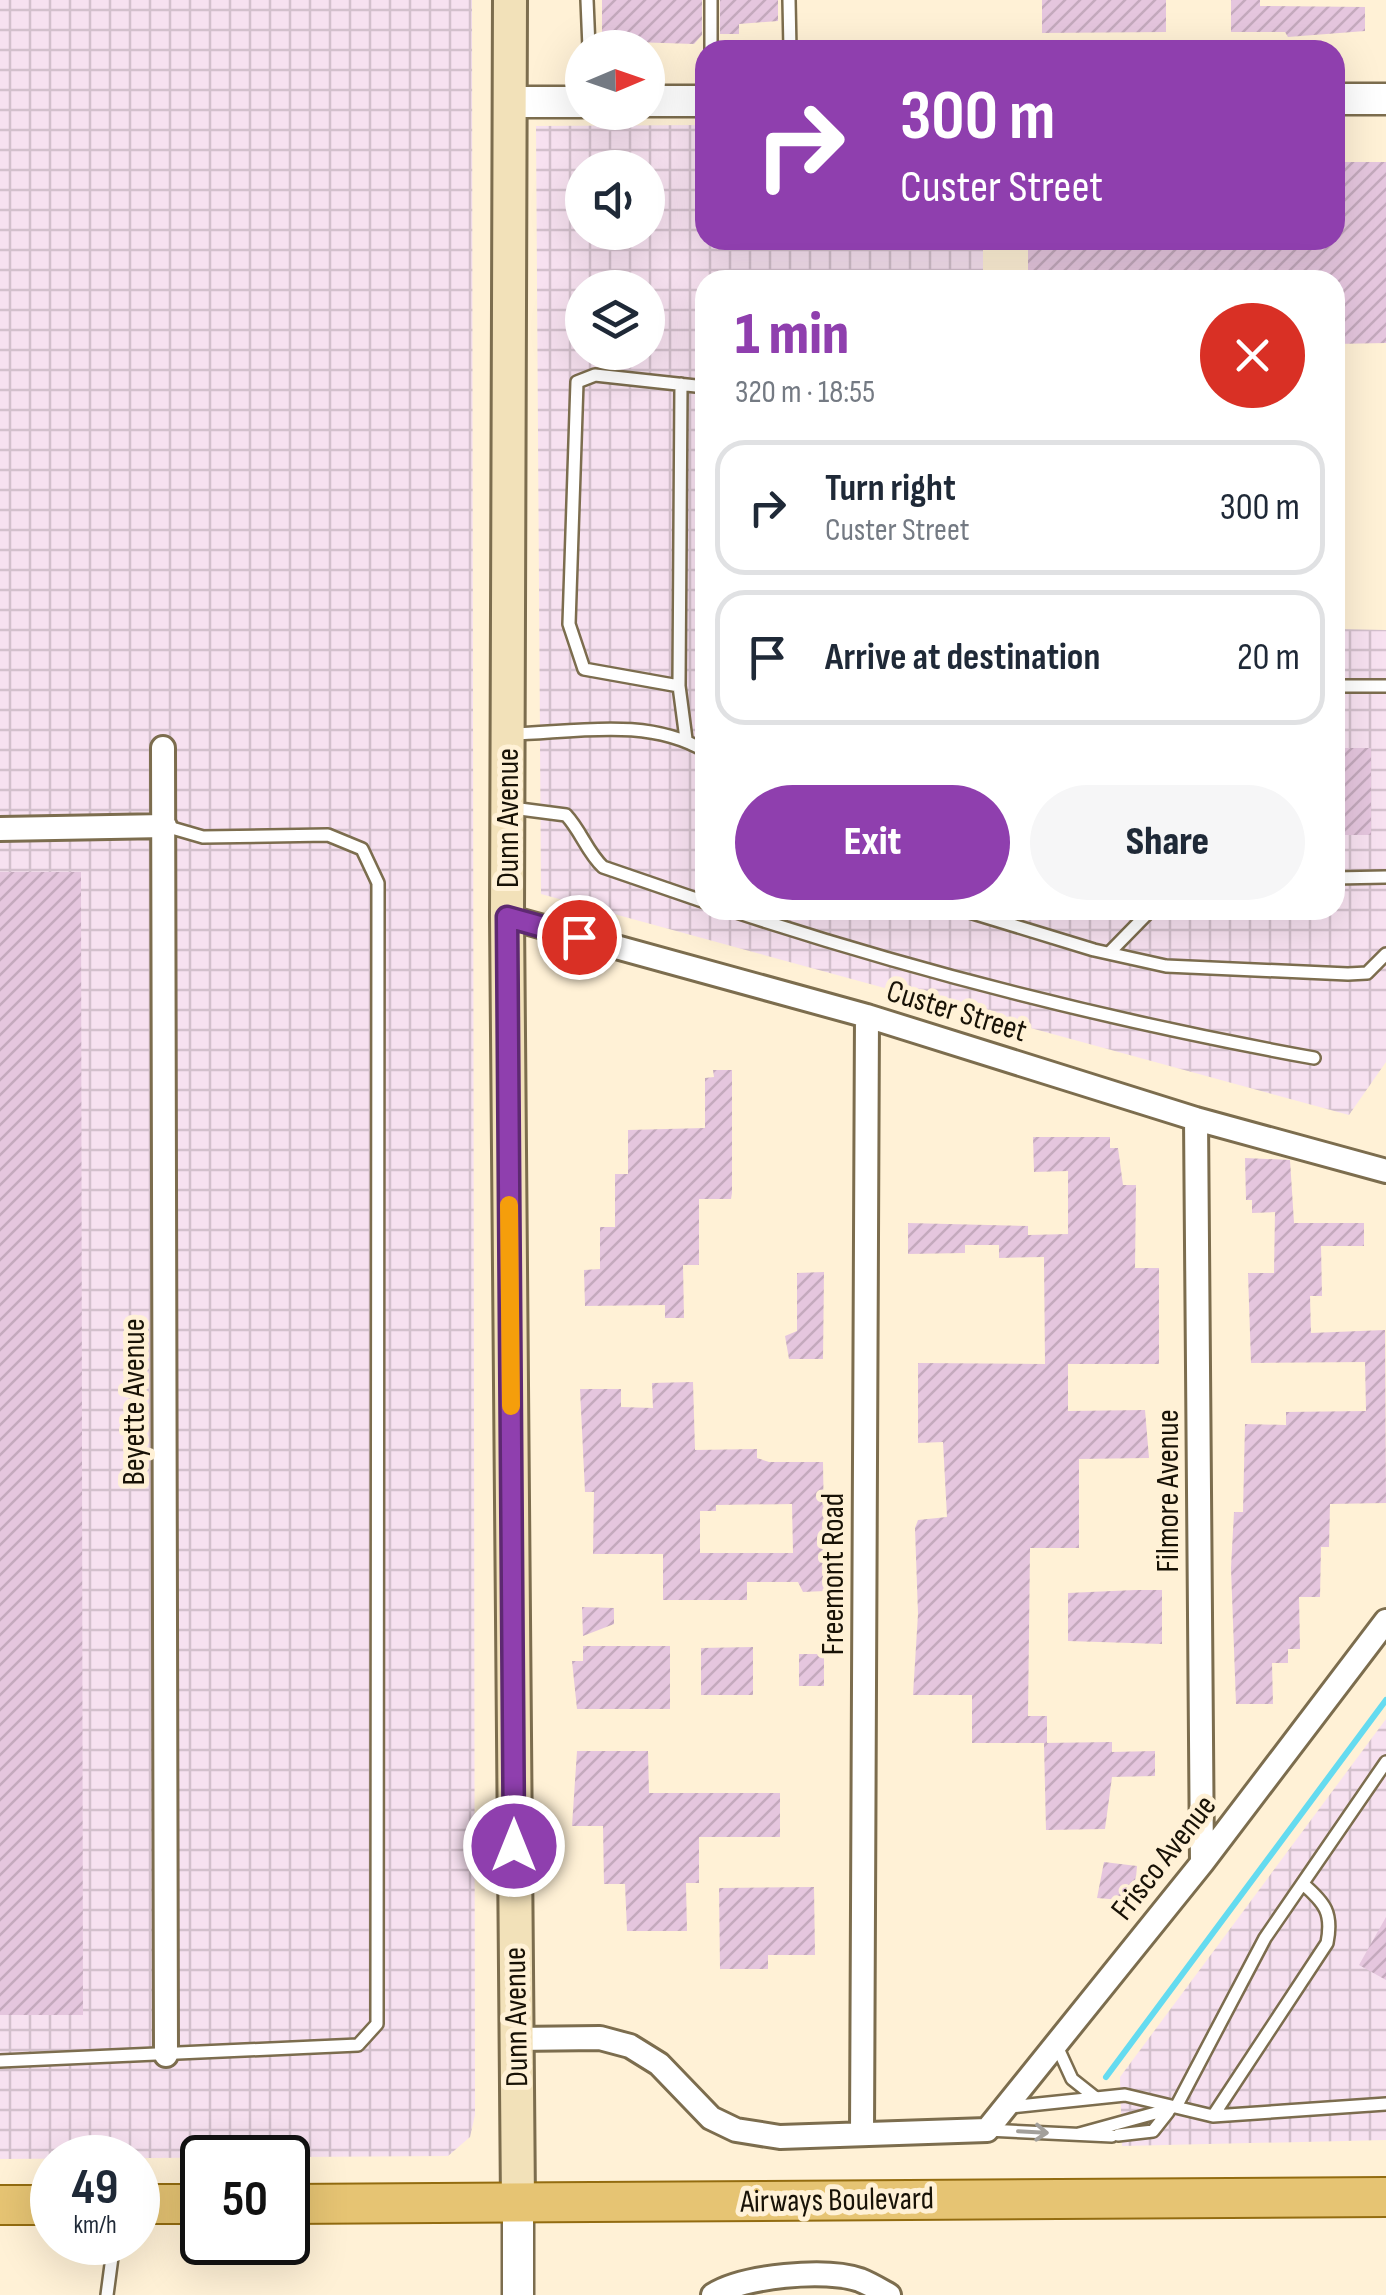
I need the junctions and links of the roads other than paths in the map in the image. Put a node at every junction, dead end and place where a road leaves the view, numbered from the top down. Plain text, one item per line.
1 (510, 0) edge
2 (586, 0) edge
3 (711, 0) edge
4 (789, 0) edge
5 (587, 30) edge
6 (711, 40) edge
7 (790, 40) edge
8 (1345, 99) edge
9 (1386, 99) edge
10 (695, 101) edge
11 (511, 102) junction
12 (565, 102) edge
13 (665, 102) edge
14 (681, 384) junction
15 (695, 386) edge
16 (679, 686) junction
17 (1345, 686) edge
18 (1386, 686) edge
19 (508, 734) junction
20 (686, 739) junction
21 (695, 745) edge
22 (163, 748) dead end
23 (508, 807) junction
24 (165, 826) junction
25 (0, 829) edge
26 (1386, 877) edge
27 (1345, 878) edge
28 (695, 899) edge
29 (507, 917) junction
30 (764, 920) edge
31 (998, 920) edge
32 (1141, 920) edge
33 (1110, 953) junction
34 (1386, 954) edge
35 (867, 1016) junction
36 (1314, 1058) dead end
37 (1196, 1120) junction
38 (1386, 1172) edge
39 (1386, 1620) edge
40 (1386, 1762) edge
41 (1202, 1863) junction
42 (1303, 1884) junction
43 (515, 2040) junction
44 (1056, 2044) junction
45 (166, 2055) junction
46 (0, 2061) edge
47 (1096, 2098) junction
48 (1386, 2104) edge
49 (1005, 2108) junction
50 (1173, 2108) junction
51 (1213, 2116) junction
52 (987, 2130) junction
53 (862, 2133) junction
54 (1078, 2134) junction
55 (1386, 2197) edge
56 (518, 2203) junction
57 (310, 2204) edge
58 (0, 2205) edge
59 (30, 2205) edge
60 (111, 2265) edge
61 (106, 2295) edge
62 (518, 2295) edge
63 (713, 2295) edge
64 (889, 2295) edge

1 - 11 main road, Dunn Avenue
2 - 5 lane
3 - 6 lane
4 - 7 lane
8 - 9 street
10 - 13 street
11 - 12 street
11 - 19 main road, Dunn Avenue
14 - 15 lane
14 - 16 lane
14 - 16 lane
16 - 20 lane
17 - 18 lane
19 - 20 lane
19 - 23 main road, Dunn Avenue
20 - 21 lane
22 - 24 street, Beyette Avenue
23 - 28 lane
23 - 29 main road, Dunn Avenue
24 - 25 street
24 - 45 street, Beyette Avenue
24 - 45 lane
26 - 27 lane
29 - 35 street, Custer Street
29 - 43 main road, Dunn Avenue
30 - 36 lane
31 - 33 lane
32 - 33 lane
33 - 34 lane
35 - 37 street, Custer Street
35 - 53 street, Freemont Road
37 - 38 street, Custer Street
37 - 41 street, Filmore Avenue
39 - 41 street, Frisco Avenue
40 - 42 lane
41 - 44 street, Frisco Avenue
42 - 50 lane
42 - 51 lane
43 - 53 street, Airways Boulevard
43 - 56 main road, Dunn Avenue
44 - 47 lane
44 - 49 street, Frisco Avenue
45 - 46 lane
47 - 49 lane
47 - 50 lane
48 - 51 lane
49 - 52 street, Frisco Avenue
50 - 51 lane
50 - 54 lane
50 - 54 lane
52 - 53 street, Airways Boulevard
52 -> 54 lane
55 - 56 main road, Airways Boulevard
56 - 57 main road, Airways Boulevard
56 - 62 street, Dunn Avenue
58 - 59 main road
60 - 61 lane
63 - 64 street

